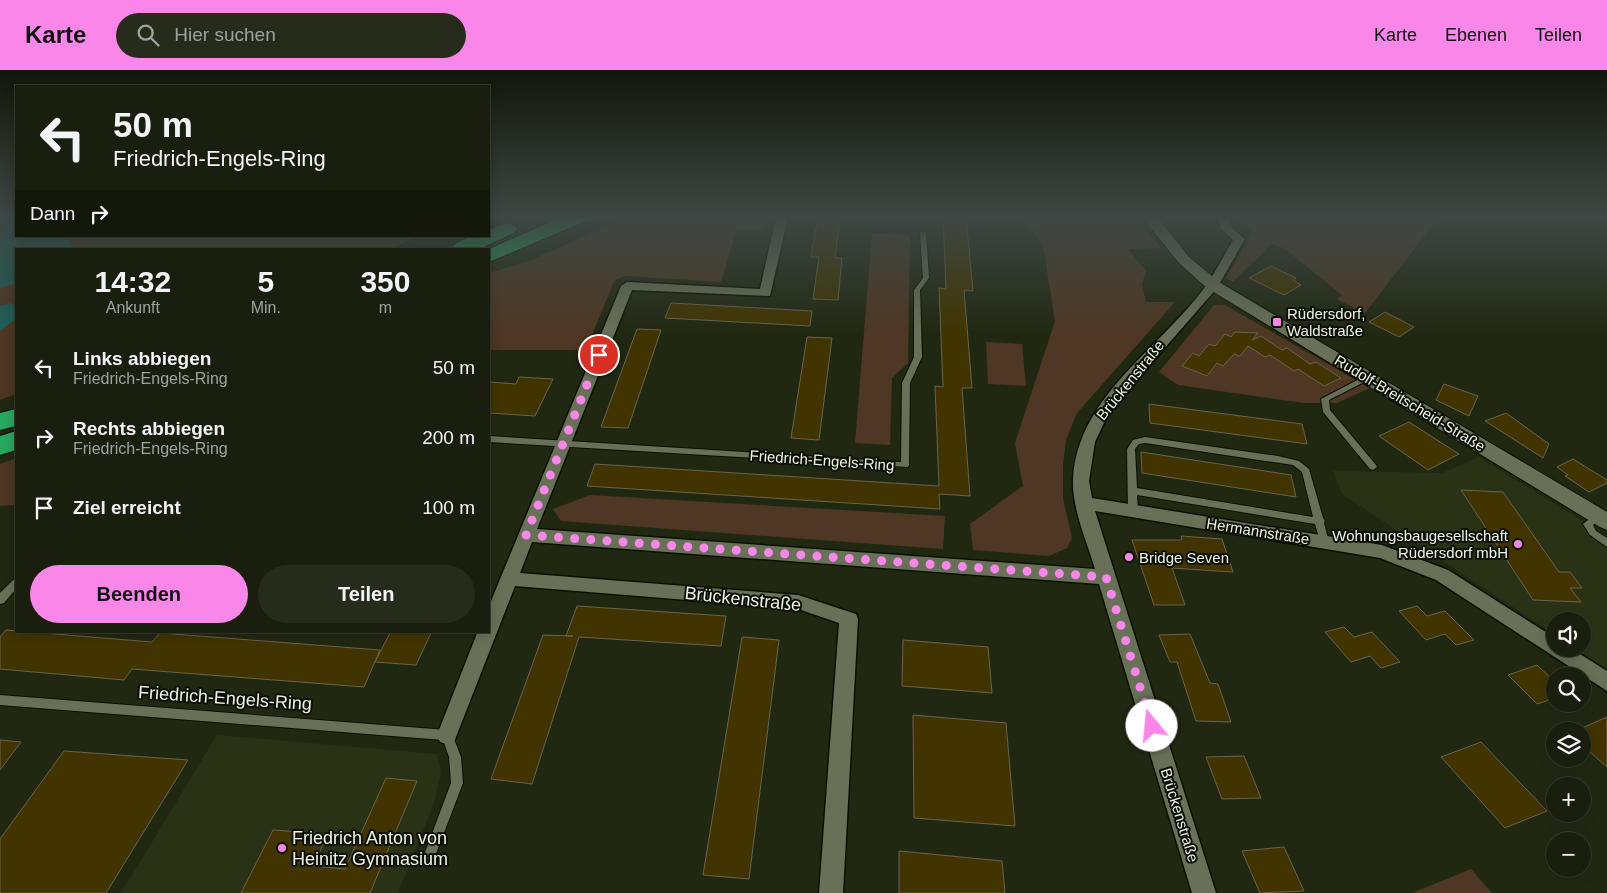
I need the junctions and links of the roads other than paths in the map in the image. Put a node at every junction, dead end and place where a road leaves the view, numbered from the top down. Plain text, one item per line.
1 (773, 255) edge
2 (924, 255) edge
3 (1181, 255) edge
4 (1230, 255) edge
5 (1213, 285) junction
6 (1370, 377) junction
7 (15, 417) edge
8 (0, 422) edge
9 (490, 439) edge
10 (15, 440) edge
11 (562, 443) junction
12 (0, 446) edge
13 (1373, 467) dead end
14 (1132, 491) junction
15 (1084, 503) junction
16 (1133, 511) junction
17 (1602, 519) edge
18 (1320, 521) junction
19 (526, 535) junction
20 (1324, 542) junction
21 (1607, 543) edge
22 (1106, 577) junction
23 (511, 579) junction
24 (15, 584) edge
25 (0, 600) edge
26 (490, 630) edge
27 (489, 633) edge
28 (1607, 682) edge
29 (0, 700) edge
30 (447, 735) junction
31 (430, 855) dead end
32 (831, 893) edge
33 (1204, 893) edge

1 - 11 street
2 - 11 lane, Friedrich-Engels-Ring
3 - 5 street, Rudolf-Breitscheid-Straße
4 - 5 street
5 - 6 street, Rudolf-Breitscheid-Straße
5 - 15 street, Brückenstraße
6 - 13 lane
6 - 17 street, Rudolf-Breitscheid-Straße
7 - 8 highway
9 - 11 lane, Friedrich-Engels-Ring
10 - 12 highway
11 - 19 street
14 - 16 lane
14 - 18 lane
14 - 18 lane
15 - 16 street, Hermannstraße
15 - 22 street, Brückenstraße
16 - 20 street, Hermannstraße
17 - 21 lane
18 - 20 lane
19 - 22 street
19 - 23 street
20 - 28 street, Hermannstraße
22 - 33 street, Brückenstraße
23 - 26 street
23 - 32 street, Brückenstraße
24 - 25 lane
27 - 30 street
29 - 30 lane, Friedrich-Engels-Ring
30 - 31 lane

